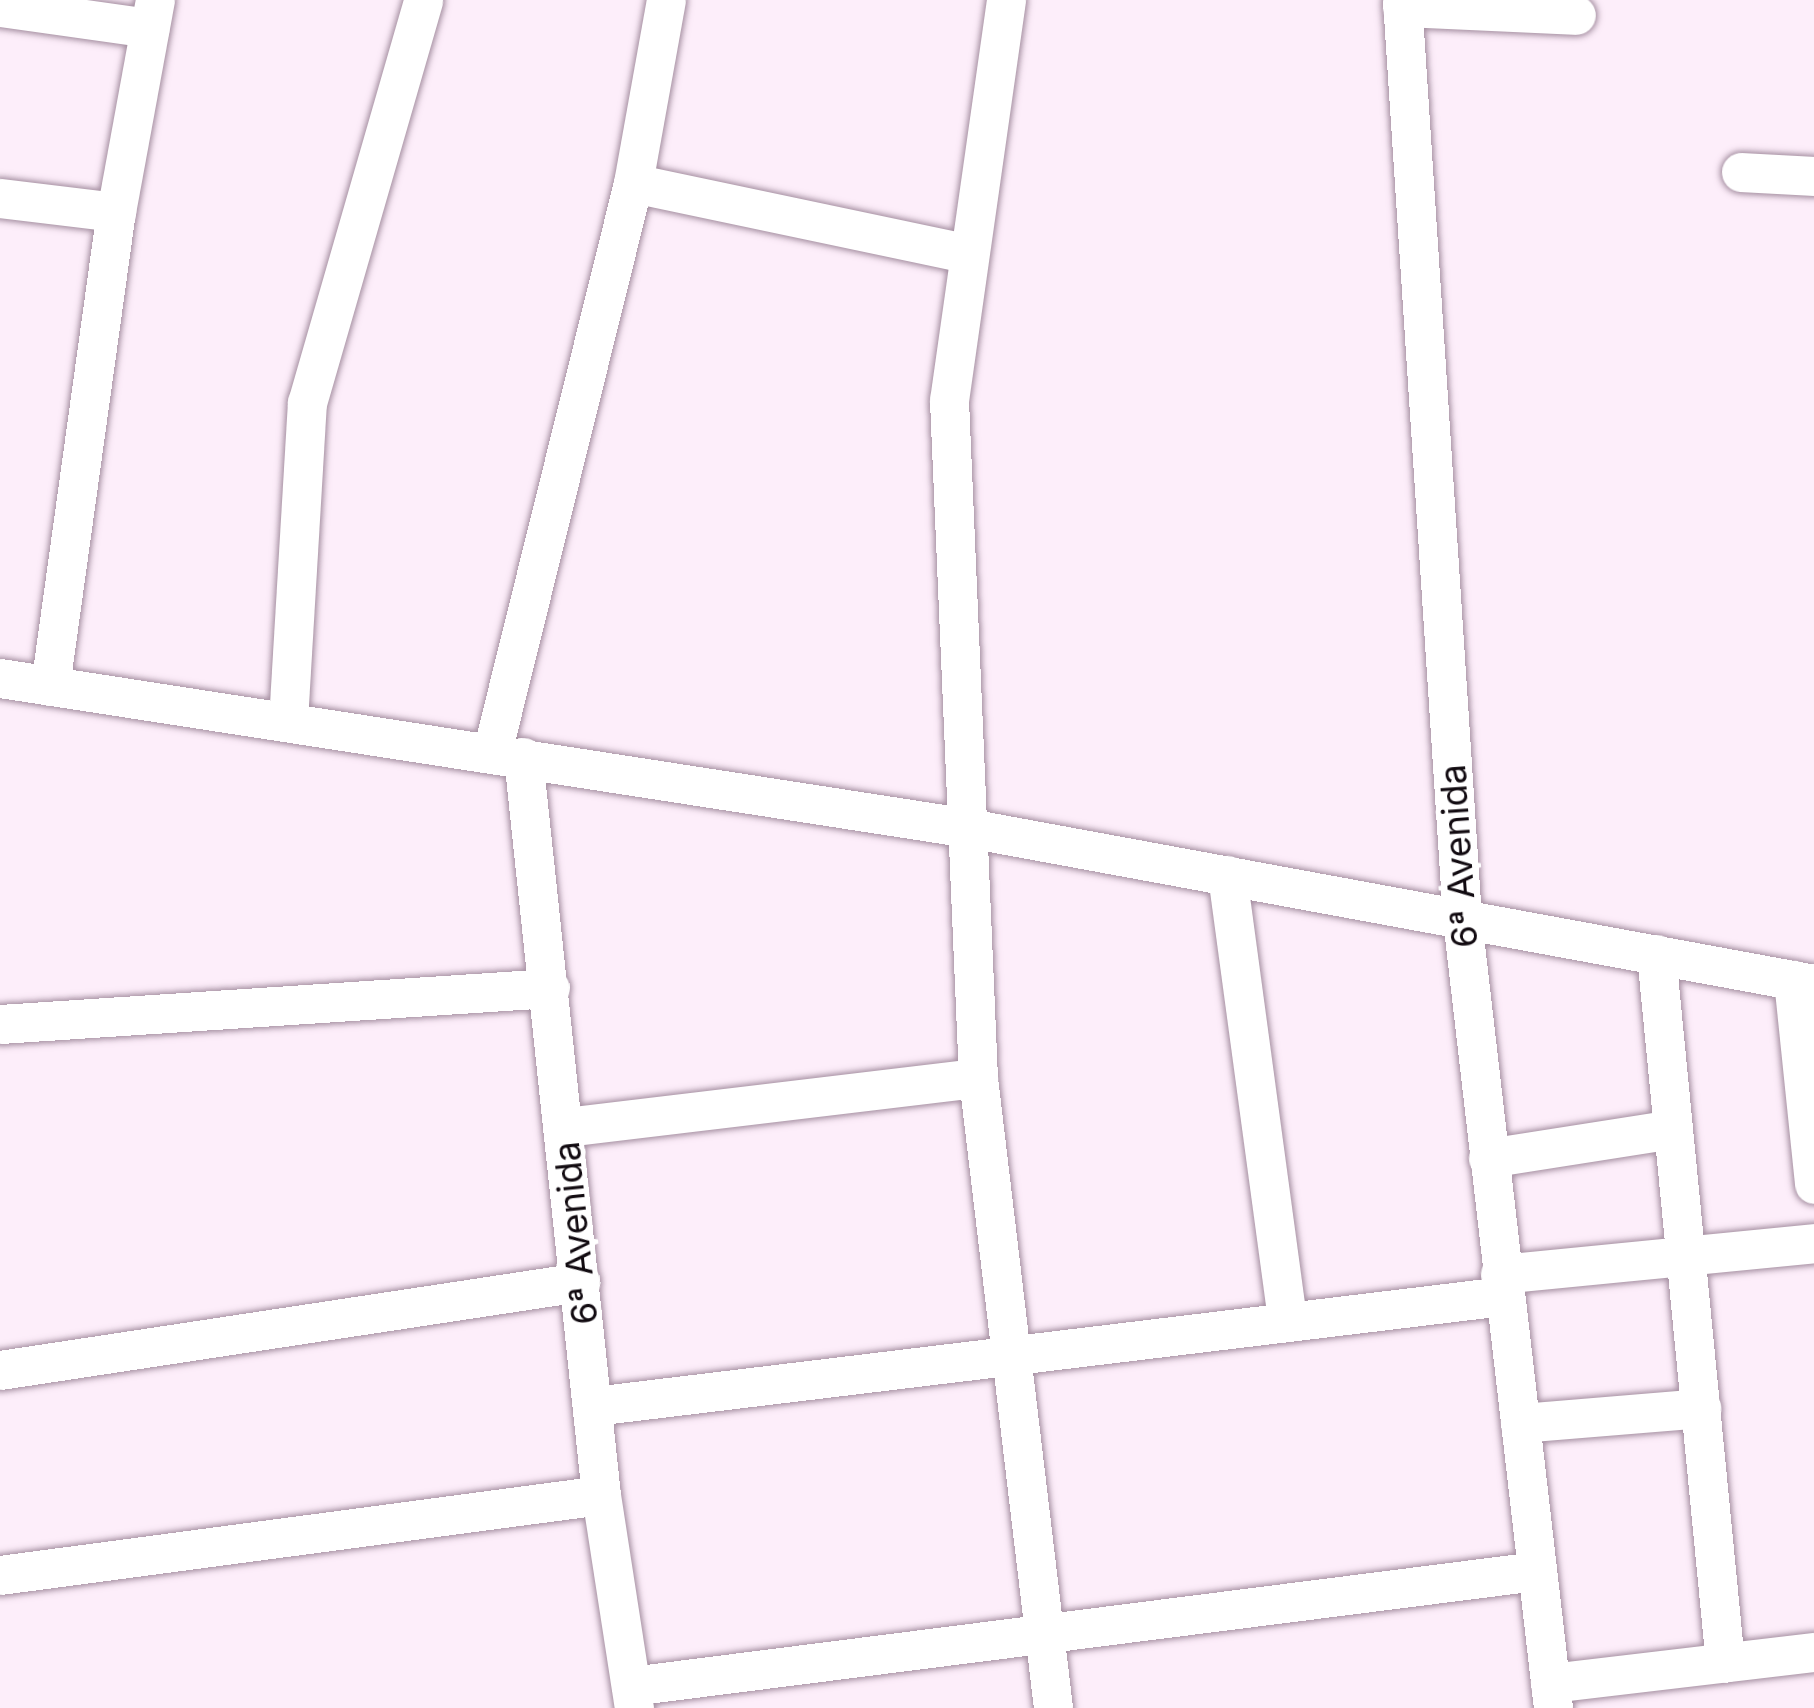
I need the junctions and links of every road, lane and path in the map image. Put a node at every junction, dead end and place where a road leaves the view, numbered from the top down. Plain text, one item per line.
1 (423, 0) edge
2 (666, 0) edge
3 (1006, 0) edge
4 (1402, 3) edge
5 (0, 7) edge
6 (153, 14) edge
7 (1576, 15) dead end
8 (1741, 172) dead end
9 (1814, 176) edge
10 (633, 183) junction
11 (0, 198) edge
12 (116, 212) junction
13 (970, 254) junction
14 (0, 678) edge
15 (50, 686) junction
16 (288, 722) junction
17 (508, 755) junction
18 (963, 827) junction
19 (1227, 875) junction
20 (1462, 919) junction
21 (1656, 954) junction
22 (1803, 982) edge
23 (550, 988) junction
24 (0, 1024) edge
25 (978, 1078) junction
26 (565, 1126) junction
27 (1673, 1129) junction
28 (1488, 1158) junction
29 (1814, 1184) edge
30 (1814, 1243) edge
31 (1686, 1253) junction
32 (580, 1282) junction
33 (1502, 1285) junction
34 (1288, 1320) junction
35 (1005, 1354) junction
36 (0, 1370) edge
37 (594, 1406) junction
38 (1701, 1408) junction
39 (1520, 1423) junction
40 (601, 1495) junction
41 (1536, 1570) junction
42 (0, 1575) edge
43 (1043, 1636) junction
44 (1814, 1652) edge
45 (1725, 1663) junction
46 (1551, 1695) edge
47 (632, 1697) edge
48 (1052, 1708) edge

1 - 16 street
2 - 10 street
3 - 13 street
4 - 7 street
4 - 20 street, 6ª Avenida
5 - 6 street
6 - 12 street
8 - 9 street
10 - 13 street
10 - 17 street
11 - 12 street
12 - 15 street
13 - 18 street
14 - 15 street
15 - 16 street
16 - 17 street
17 - 18 street
17 - 23 street, 6ª Avenida
18 - 19 street
18 - 25 street
19 - 20 street
19 - 34 street
20 - 21 street
20 - 28 street, 6ª Avenida
21 - 22 street
21 - 27 street
22 - 29 street
23 - 24 street
23 - 26 street, 6ª Avenida
25 - 26 street
25 - 35 street
26 - 32 street, 6ª Avenida
27 - 28 street
27 - 31 street
28 - 33 street, 6ª Avenida
30 - 31 street
31 - 33 street
31 - 38 street
32 - 36 street
32 - 37 street, 6ª Avenida
33 - 34 street
33 - 39 street, 6ª Avenida
34 - 35 street
35 - 37 street
35 - 43 street
37 - 40 street, 6ª Avenida
38 - 39 street
38 - 45 street
39 - 41 street, 6ª Avenida
40 - 42 street
40 - 47 street, 6ª Avenida
41 - 43 street
41 - 46 street, 6ª Avenida
43 - 47 street
43 - 48 street
44 - 45 street
45 - 46 street

